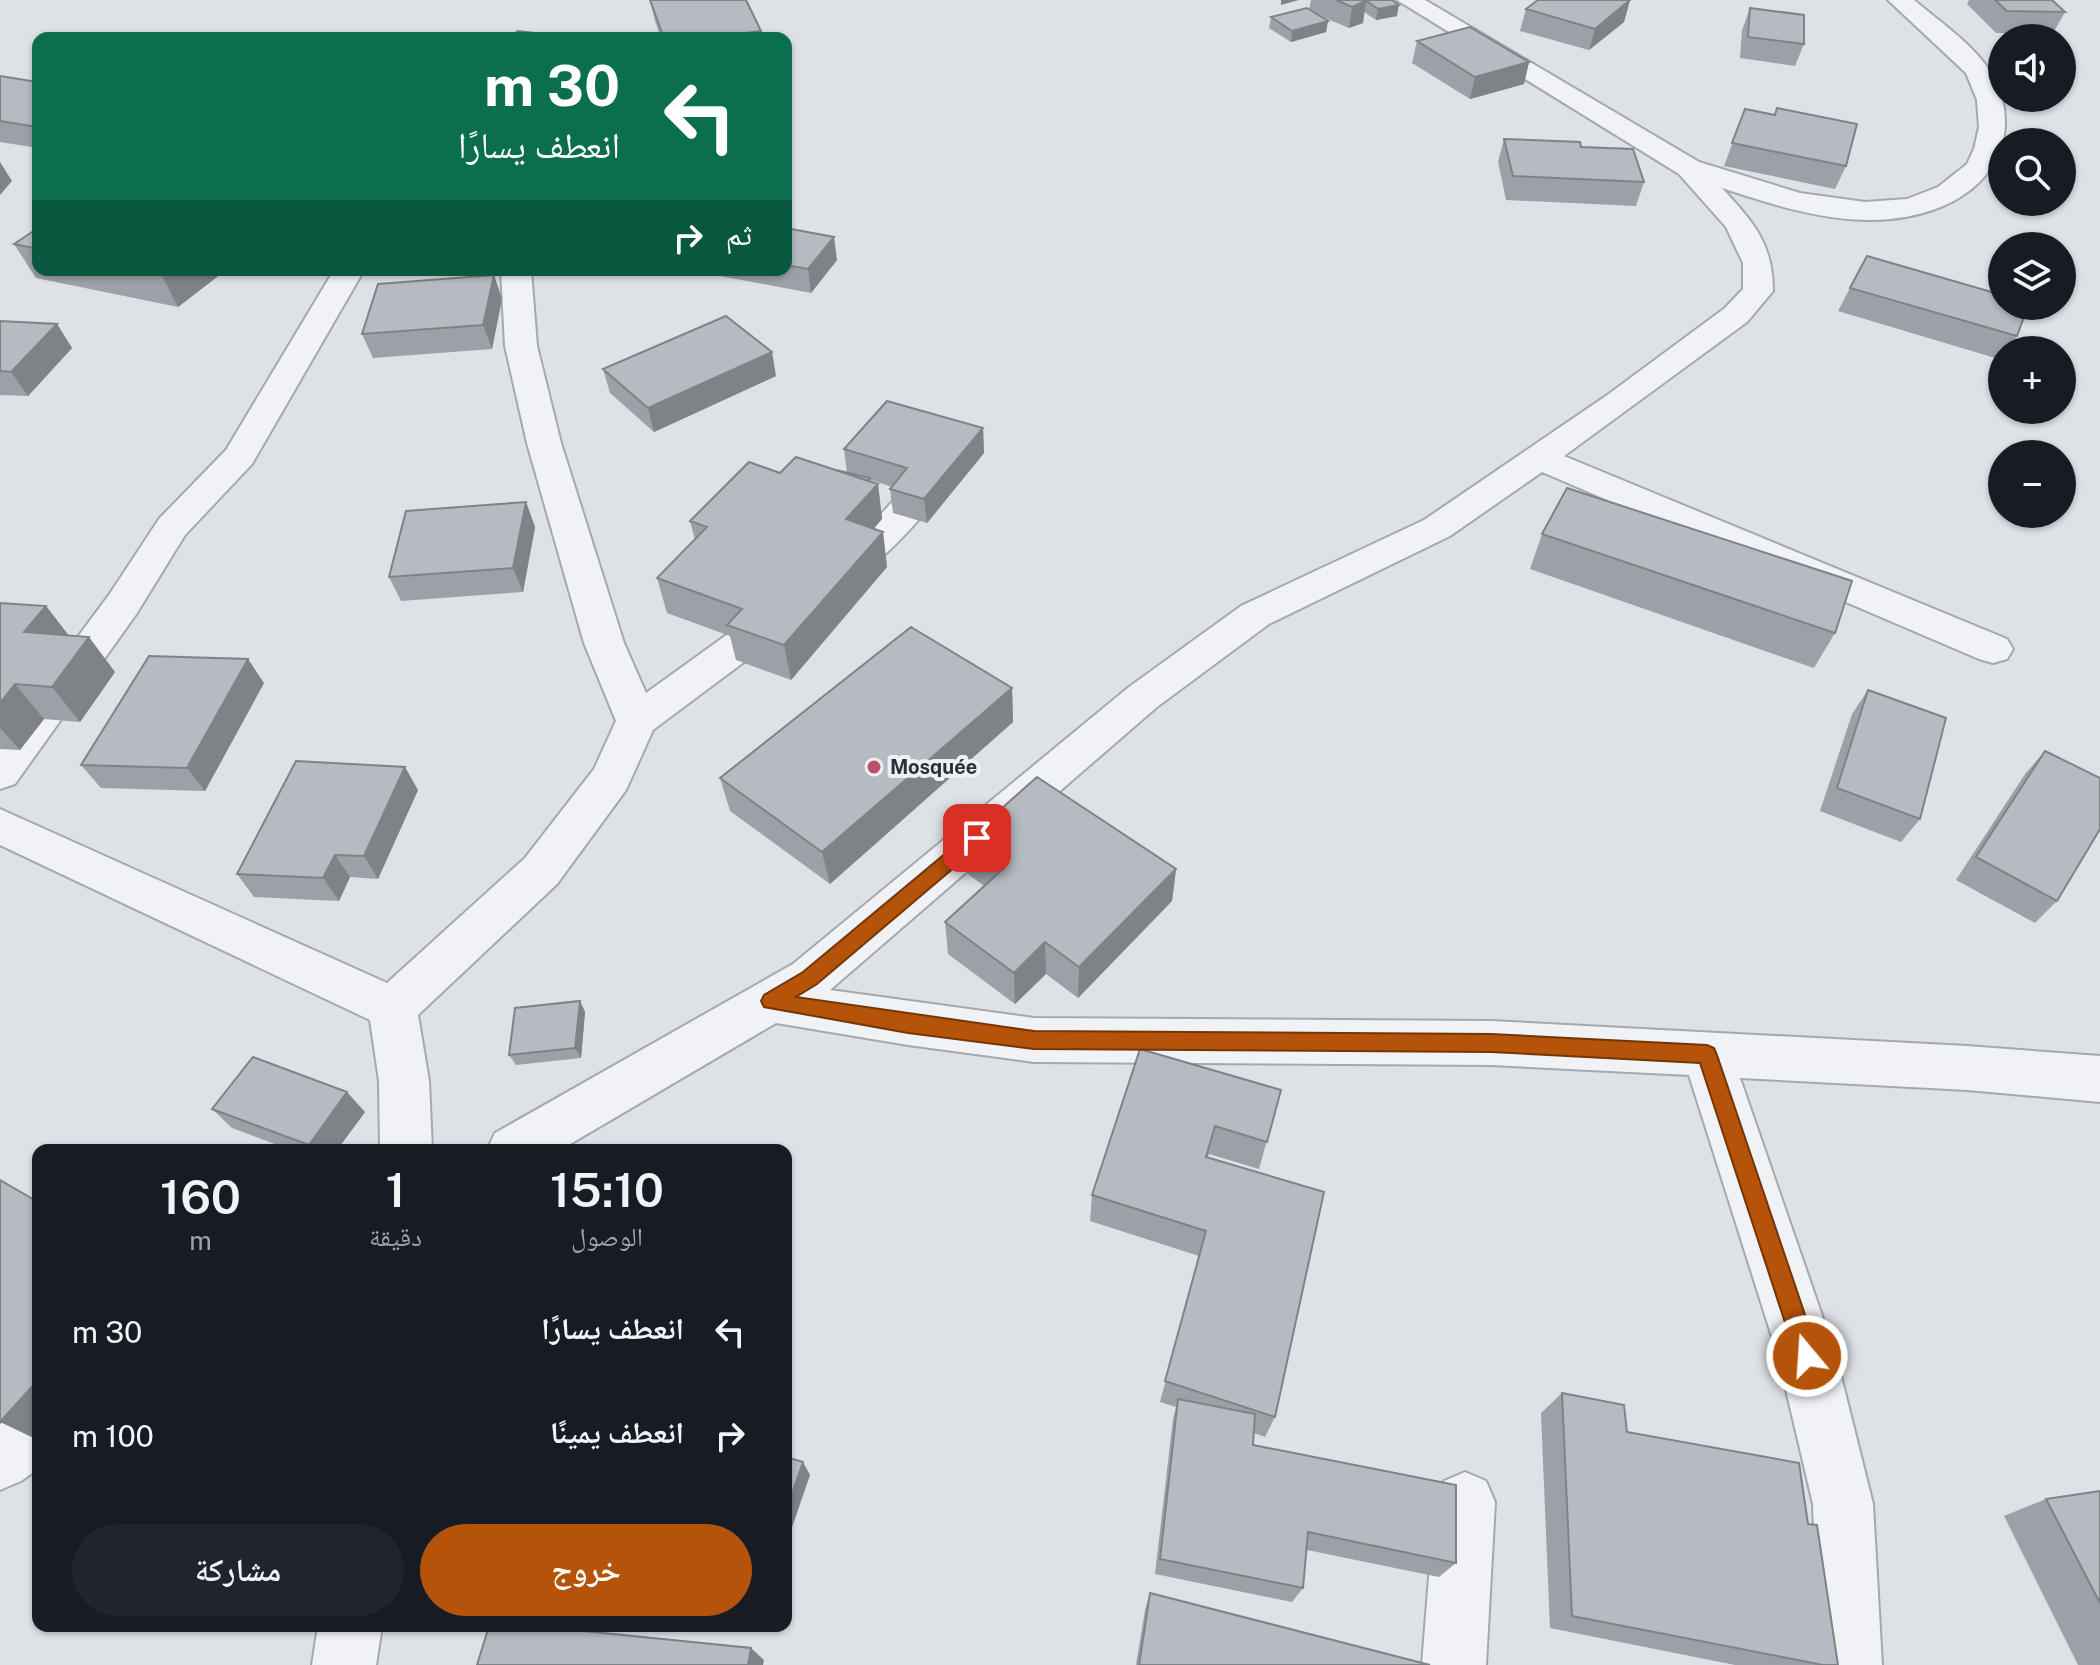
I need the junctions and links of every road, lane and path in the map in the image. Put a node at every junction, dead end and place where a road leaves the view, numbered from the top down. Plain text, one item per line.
1 (1409, 0) edge
2 (1900, 0) edge
3 (1689, 168) junction
4 (345, 276) edge
5 (516, 276) edge
6 (956, 452) edge
7 (1539, 458) junction
8 (1993, 649) dead end
9 (637, 721) junction
10 (0, 773) edge
11 (0, 826) edge
12 (771, 1001) junction
13 (393, 1008) junction
14 (1707, 1055) junction
15 (2100, 1079) edge
16 (406, 1144) edge
17 (523, 1144) edge
18 (32, 1437) edge
19 (0, 1460) edge
20 (1465, 1502) dead end
21 (349, 1632) edge
22 (1851, 1661) dead end
23 (344, 1665) edge
24 (1454, 1665) edge

1 - 3 street
2 - 3 street
3 - 7 street
4 - 10 street
5 - 9 street
6 - 9 street
7 - 8 street
7 - 12 street
9 - 13 street
11 - 13 street
12 - 14 street
12 - 17 street
13 - 16 street
14 - 15 street
14 - 22 street
18 - 19 street
20 - 24 street
21 - 23 street

